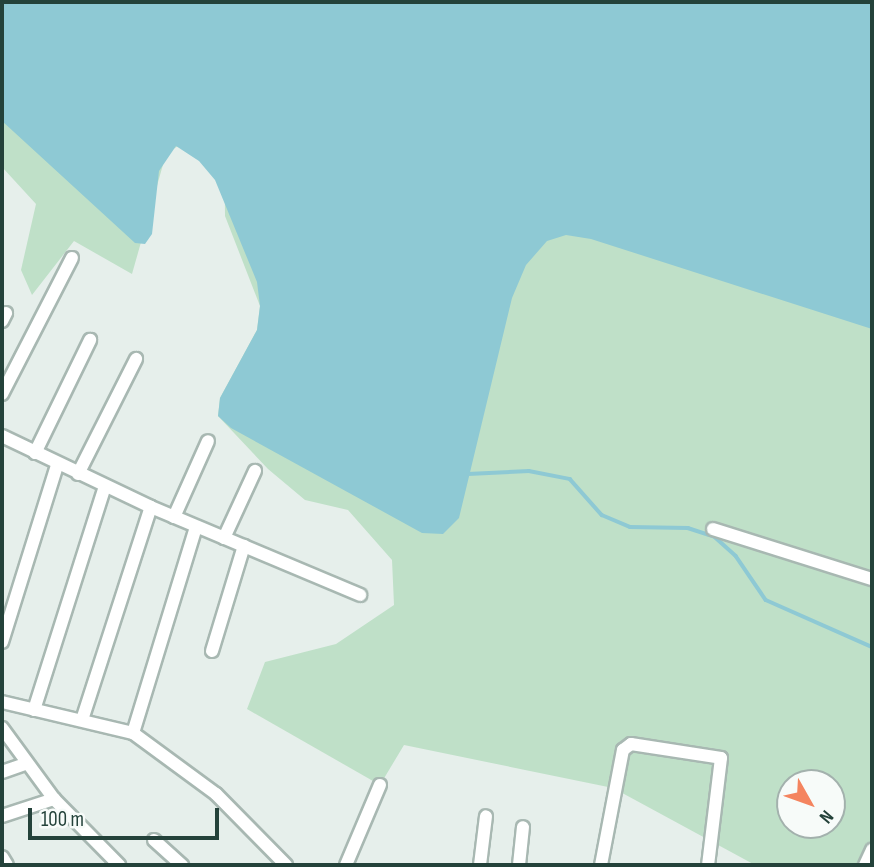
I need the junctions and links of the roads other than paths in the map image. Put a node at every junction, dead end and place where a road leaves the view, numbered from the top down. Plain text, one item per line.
1 (72, 258) dead end
2 (90, 340) dead end
3 (136, 359) dead end
4 (2, 394) edge
5 (2, 436) edge
6 (208, 441) dead end
7 (35, 453) junction
8 (57, 465) junction
9 (254, 471) dead end
10 (78, 474) junction
11 (105, 486) junction
12 (151, 507) junction
13 (174, 517) junction
14 (196, 527) junction
15 (713, 529) dead end
16 (224, 538) junction
17 (244, 546) junction
18 (872, 579) edge
19 (360, 595) dead end
20 (2, 642) edge
21 (212, 651) dead end
22 (2, 702) edge
23 (34, 710) junction
24 (82, 720) junction
25 (2, 728) edge
26 (133, 733) junction
27 (25, 764) junction
28 (2, 772) edge
29 (380, 785) dead end
30 (54, 800) junction
31 (2, 816) edge
32 (486, 816) dead end
33 (523, 827) dead end
34 (154, 839) dead end
35 (872, 850) edge
36 (2, 857) edge
37 (7, 865) edge
38 (119, 865) edge
39 (182, 865) edge
40 (286, 865) edge
41 (345, 865) edge
42 (480, 865) edge
43 (519, 865) edge
44 (601, 865) edge
45 (708, 865) edge
46 (865, 865) edge

1 - 4 street
2 - 7 street
3 - 10 street
5 - 7 street
6 - 13 street
7 - 8 street
8 - 10 street
8 - 20 street
9 - 16 street
10 - 11 street
11 - 12 street
11 - 23 street
12 - 13 street
12 - 24 street
13 - 14 street
14 - 16 street
14 - 26 street
15 - 18 street
16 - 17 street
17 - 19 street
17 - 21 street
22 - 23 street
23 - 24 street
24 - 26 street
25 - 27 street
26 - 40 street
27 - 28 street
27 - 30 street
29 - 41 street
30 - 31 street
30 - 38 street
32 - 42 street
33 - 43 street
34 - 39 street
35 - 46 street
36 - 37 street
44 - 45 street

